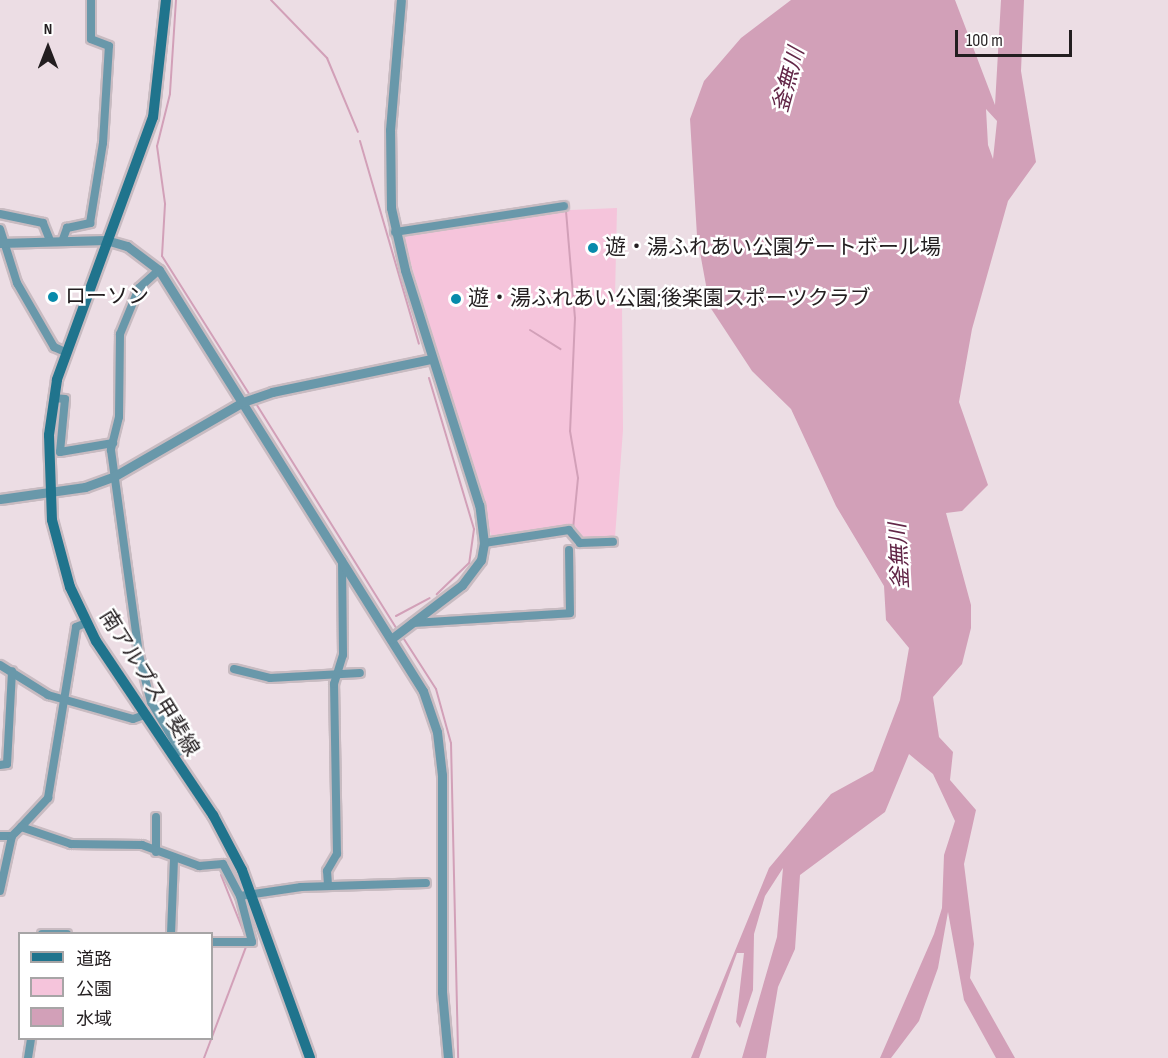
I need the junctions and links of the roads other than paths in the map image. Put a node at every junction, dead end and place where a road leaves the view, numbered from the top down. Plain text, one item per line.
1 (91, 0) edge
2 (166, 0) edge
3 (401, 0) edge
4 (564, 206) dead end
5 (0, 214) edge
6 (0, 229) edge
7 (394, 232) junction
8 (63, 239) junction
9 (50, 240) junction
10 (106, 240) junction
11 (3, 243) edge
12 (159, 270) junction
13 (65, 352) junction
14 (432, 359) junction
15 (54, 398) junction
16 (243, 402) junction
17 (113, 442) junction
18 (113, 477) junction
19 (49, 494) junction
20 (0, 499) edge
21 (613, 542) dead end
22 (484, 543) junction
23 (569, 550) dead end
24 (342, 558) junction
25 (87, 623) junction
26 (413, 623) junction
27 (391, 639) junction
28 (0, 664) edge
29 (234, 669) dead end
30 (12, 671) junction
31 (360, 673) dead end
32 (335, 677) junction
33 (63, 700) junction
34 (144, 715) junction
35 (172, 756) junction
36 (0, 765) edge
37 (156, 817) dead end
38 (21, 827) junction
39 (0, 836) edge
40 (12, 836) junction
41 (156, 852) junction
42 (174, 860) junction
43 (426, 883) dead end
44 (328, 885) junction
45 (0, 891) edge
46 (252, 894) junction
47 (240, 896) junction
48 (171, 932) edge
49 (213, 942) edge
50 (31, 1040) edge
51 (28, 1058) edge
52 (310, 1058) edge
53 (448, 1058) edge

1 - 8 street
2 - 10 main road, 南アルプス甲斐線
3 - 7 street
4 - 7 street
5 - 9 street
6 - 11 street
7 - 14 street
8 - 9 street
8 - 10 street
9 - 11 street
10 - 12 street
10 - 13 main road, 南アルプス甲斐線
11 - 13 street
12 - 16 street
12 - 17 street
13 - 15 main road, 南アルプス甲斐線
14 - 16 street
14 - 22 street
15 - 17 street
15 - 19 main road, 南アルプス甲斐線
16 - 18 street
16 - 24 street
17 - 18 street
18 - 19 street
18 - 35 street
19 - 20 street
19 - 25 main road, 南アルプス甲斐線
21 - 22 street
22 - 26 street
23 - 26 street
24 - 27 street
24 - 32 street
25 - 33 street
25 - 34 main road, 南アルプス甲斐線
26 - 27 street
27 - 53 street
28 - 30 street
29 - 32 street
30 - 33 street
30 - 36 street
31 - 32 street
32 - 44 street
33 - 34 street
33 - 38 street
34 - 35 main road, 南アルプス甲斐線
35 - 46 main road, 南アルプス甲斐線
37 - 41 street
38 - 40 street
38 - 41 street
39 - 40 street
40 - 45 street
41 - 42 street
42 - 47 street
42 - 48 street
43 - 44 street
44 - 46 street
46 - 47 street
46 - 52 main road, 南アルプス甲斐線
47 - 49 street
50 - 51 street

